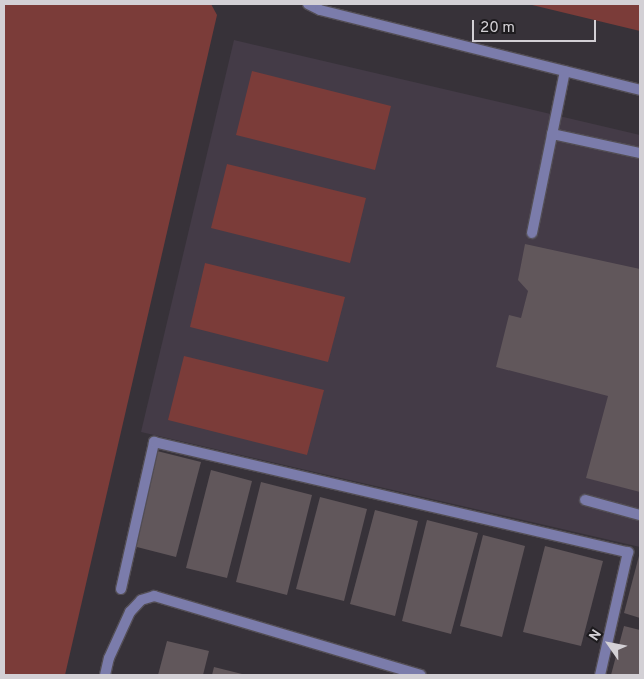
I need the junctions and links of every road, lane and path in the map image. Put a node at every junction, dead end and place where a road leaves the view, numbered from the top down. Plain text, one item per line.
1 (308, 4) edge
2 (565, 71) junction
3 (640, 90) edge
4 (552, 134) junction
5 (640, 153) edge
6 (532, 234) dead end
7 (585, 500) dead end
8 (640, 516) edge
9 (121, 589) dead end
10 (105, 675) edge
11 (421, 675) edge
12 (600, 675) edge

1 - 2 street
2 - 3 street
2 - 4 street
4 - 5 street
4 - 6 street
7 - 8 street
9 - 12 street
10 - 11 street

